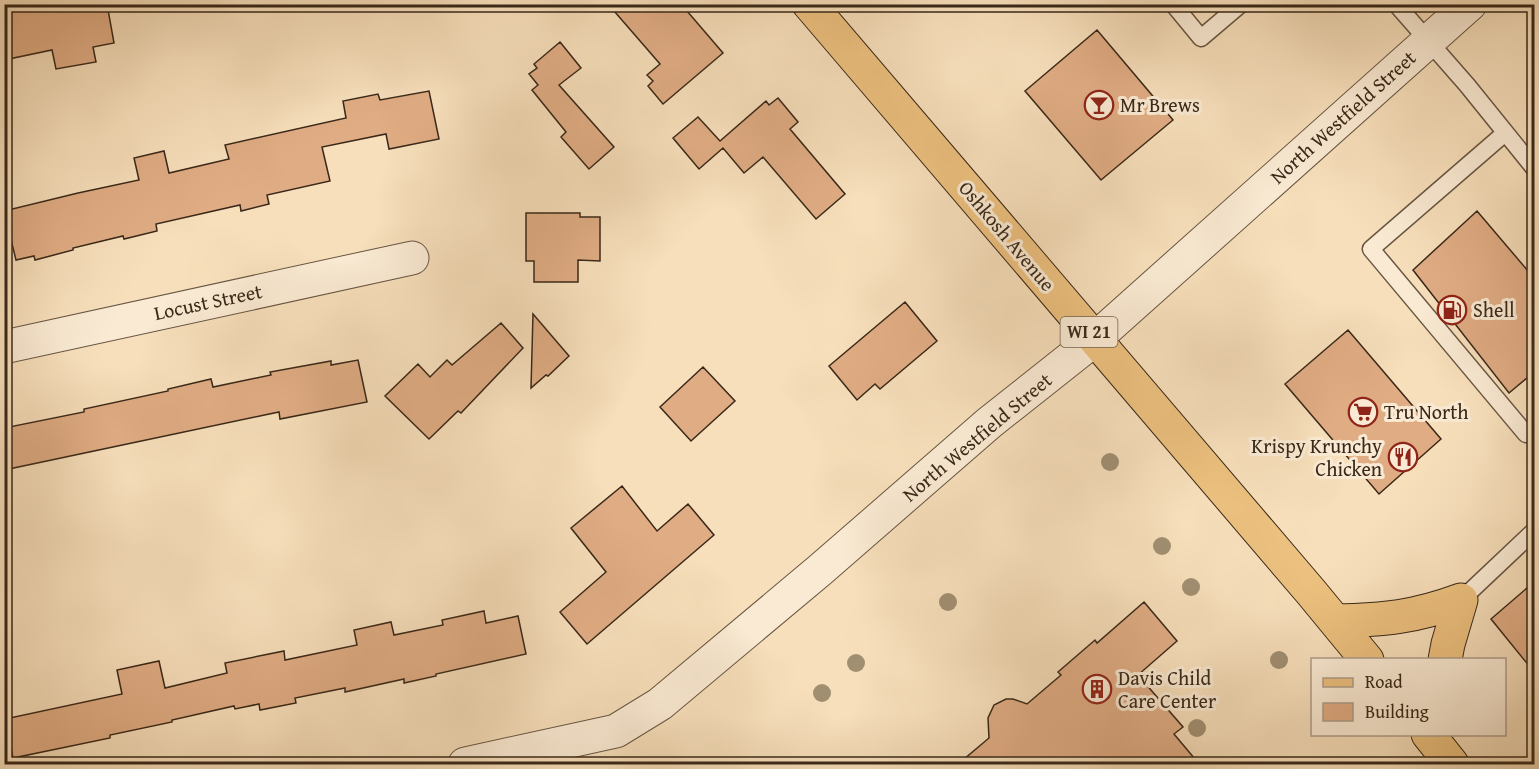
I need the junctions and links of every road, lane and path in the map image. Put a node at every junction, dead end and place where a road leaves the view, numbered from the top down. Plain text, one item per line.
1 (809, 4) edge
2 (1173, 4) edge
3 (1241, 4) edge
4 (1396, 4) edge
5 (1470, 4) edge
6 (1428, 41) junction
7 (1505, 133) junction
8 (1534, 168) edge
9 (412, 258) dead end
10 (1095, 339) junction
11 (4, 347) edge
12 (1534, 428) edge
13 (1534, 531) edge
14 (1461, 600) junction
15 (1336, 621) junction
16 (1365, 658) edge
17 (1445, 658) edge
18 (465, 765) edge

1 - 10 main road, Oshkosh Avenue / WI 21
2 - 3 lane
4 - 6 lane
5 - 6 street, North Westfield Street
6 - 7 lane
6 - 10 street, North Westfield Street
7 - 8 lane
7 - 12 lane
9 - 11 street, Locust Street
10 - 15 main road, Oshkosh Avenue / WI 21
10 - 18 street, North Westfield Street
13 - 14 lane
14 - 15 main road
14 - 17 main road
15 - 16 main road, Oshkosh Avenue / WI 21

